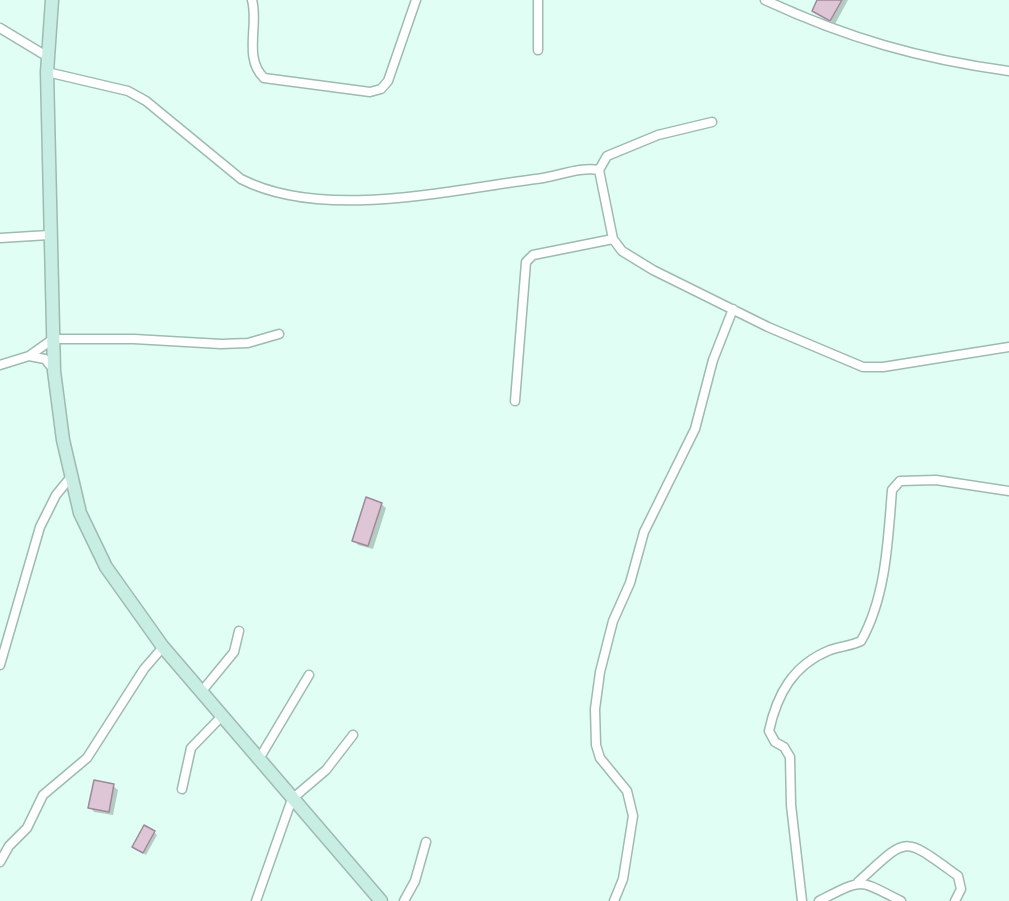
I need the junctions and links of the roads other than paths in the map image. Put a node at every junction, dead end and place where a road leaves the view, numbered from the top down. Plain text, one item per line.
1 (52, 0) edge
2 (252, 0) edge
3 (416, 0) edge
4 (538, 0) edge
5 (765, 0) edge
6 (0, 28) edge
7 (538, 50) dead end
8 (48, 57) junction
9 (1009, 71) edge
10 (47, 72) junction
11 (712, 122) dead end
12 (599, 170) junction
13 (49, 235) junction
14 (0, 238) edge
15 (613, 239) junction
16 (733, 309) junction
17 (279, 334) dead end
18 (53, 339) junction
19 (1009, 347) edge
20 (29, 356) junction
21 (0, 365) edge
22 (54, 371) junction
23 (515, 401) dead end
24 (70, 478) junction
25 (1009, 491) edge
26 (239, 631) dead end
27 (163, 647) junction
28 (0, 665) edge
29 (309, 675) dead end
30 (202, 691) junction
31 (223, 715) junction
32 (353, 735) dead end
33 (259, 759) junction
34 (182, 789) dead end
35 (292, 799) junction
36 (426, 842) dead end
37 (0, 862) edge
38 (858, 882) junction
39 (256, 901) edge
40 (381, 901) edge
41 (405, 901) edge
42 (614, 901) edge
43 (802, 901) edge
44 (819, 901) edge
45 (901, 901) edge
46 (955, 901) edge

1 - 8 main road
2 - 3 street
4 - 7 street
5 - 9 street
6 - 8 street
8 - 10 main road
10 - 12 street
10 - 13 main road
11 - 12 street
12 - 15 street
13 - 14 street
13 - 18 main road
15 - 16 street
15 - 23 street
16 - 19 street
16 - 42 street
17 - 18 street
18 - 20 street
18 - 22 main road
20 - 21 street
20 - 22 street
22 - 24 main road
24 - 27 main road
24 - 28 street
25 - 43 street
26 - 30 street
27 - 30 main road
27 - 37 street
29 - 33 street
30 - 31 main road
31 - 33 main road
31 - 34 street
32 - 35 street
33 - 35 main road
35 - 39 street
35 - 40 main road
36 - 41 street
38 - 44 street
38 - 45 street
38 - 46 street

